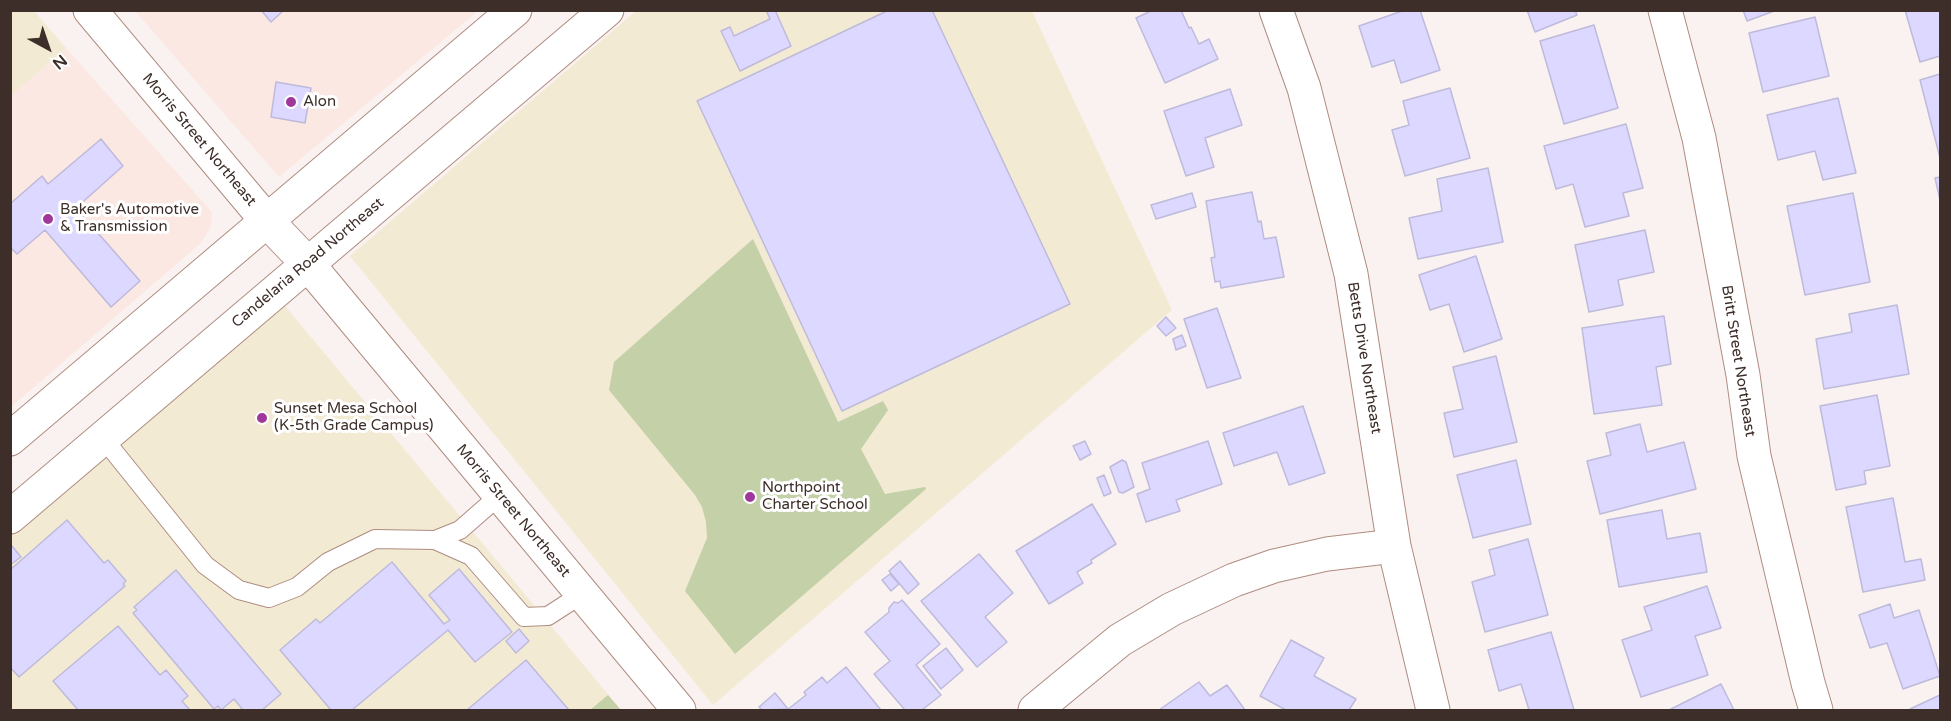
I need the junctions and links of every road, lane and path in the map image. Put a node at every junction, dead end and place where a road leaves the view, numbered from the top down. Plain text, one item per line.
1 (90, 10) edge
2 (607, 10) edge
3 (1275, 10) edge
4 (1665, 10) edge
5 (507, 13) edge
6 (267, 221) junction
7 (308, 263) junction
8 (103, 438) junction
9 (10, 439) edge
10 (500, 495) junction
11 (10, 517) edge
12 (435, 540) junction
13 (1394, 546) junction
14 (582, 594) junction
15 (679, 711) edge
16 (1035, 711) edge
17 (1433, 711) edge
18 (1816, 711) edge

1 - 6 street, Morris Street Northeast
2 - 7 street, Candelaria Road Northeast
3 - 13 street, Betts Drive Northeast
4 - 18 street, Britt Street Northeast
5 - 6 street
6 - 7 street, Morris Street Northeast
6 - 9 street
7 - 8 street, Candelaria Road Northeast
7 - 10 street, Morris Street Northeast
8 - 11 street, Candelaria Road Northeast
8 - 12 lane
10 - 12 lane
10 - 14 street, Morris Street Northeast
12 - 14 lane
13 - 16 street
13 - 17 street, Betts Drive Northeast
14 - 15 street, Morris Street Northeast

